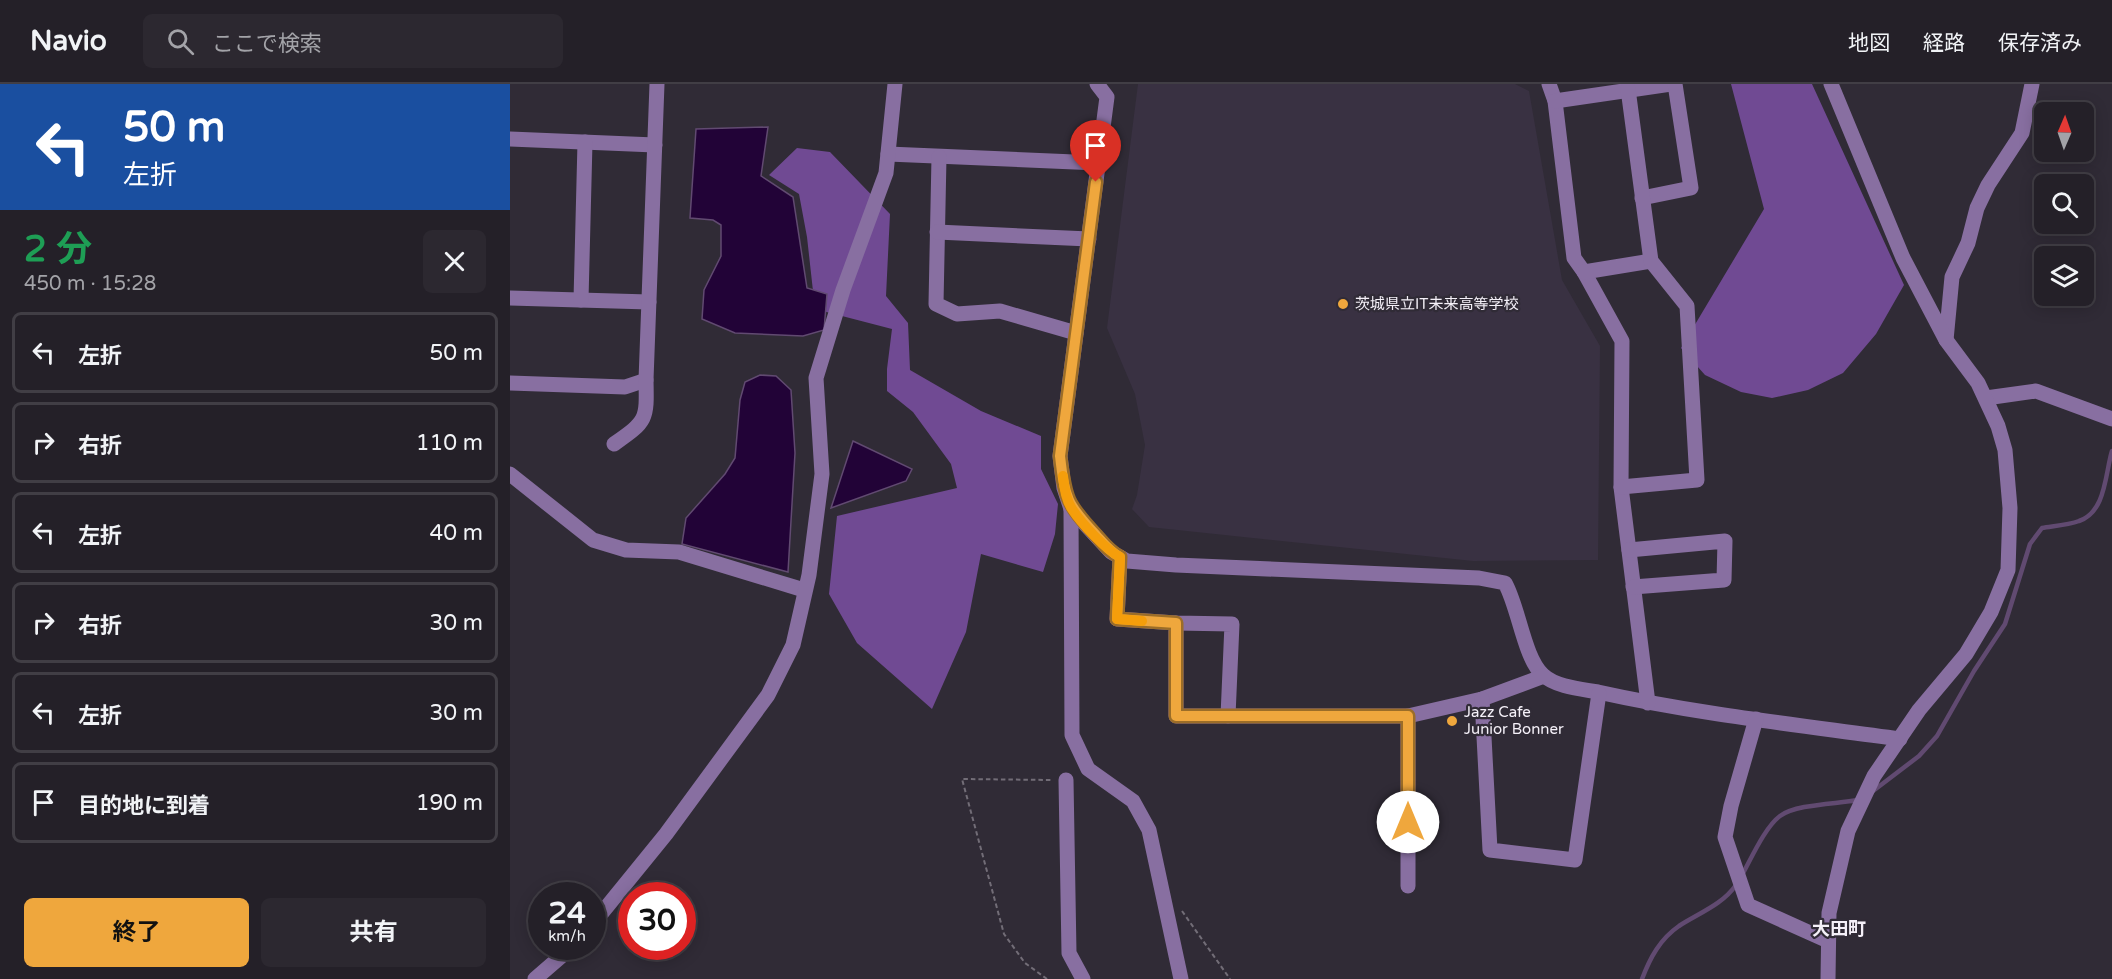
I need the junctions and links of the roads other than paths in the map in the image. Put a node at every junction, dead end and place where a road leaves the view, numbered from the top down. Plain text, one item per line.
1 (657, 84) edge
2 (895, 84) edge
3 (1097, 84) edge
4 (1549, 84) edge
5 (1673, 84) edge
6 (1831, 84) edge
7 (2032, 84) edge
8 (1628, 89) junction
9 (1108, 90) edge
10 (1555, 101) junction
11 (510, 139) edge
12 (585, 142) junction
13 (655, 145) junction
14 (888, 154) junction
15 (939, 157) junction
16 (1098, 163) junction
17 (1642, 198) junction
18 (938, 231) junction
19 (1089, 239) junction
20 (1651, 261) junction
21 (1584, 272) junction
22 (510, 298) edge
23 (581, 300) junction
24 (649, 302) junction
25 (1076, 333) junction
26 (1946, 340) junction
27 (646, 380) junction
28 (510, 383) edge
29 (1986, 398) junction
30 (2112, 419) edge
31 (614, 444) dead end
32 (510, 474) edge
33 (1621, 487) junction
34 (1071, 508) junction
35 (1629, 550) junction
36 (1120, 557) junction
37 (1633, 587) junction
38 (804, 590) junction
39 (1176, 623) junction
40 (1544, 676) junction
41 (1599, 693) junction
42 (1482, 699) junction
43 (1647, 703) junction
44 (1228, 716) junction
45 (1408, 716) junction
46 (1756, 718) junction
47 (1900, 739) junction
48 (1066, 780) road end
49 (1408, 886) dead end
50 (606, 908) edge
51 (1828, 941) junction
52 (557, 960) edge
53 (535, 979) edge
54 (1083, 979) edge
55 (1181, 979) edge
56 (1828, 979) edge

1 - 13 street
2 - 14 street
3 - 9 street
4 - 10 street
5 - 8 street
5 - 17 street
6 - 26 street
7 - 26 street
8 - 10 street
8 - 17 street
9 - 16 street
10 - 21 street
11 - 12 street
12 - 13 street
12 - 23 street
13 - 24 street
14 - 15 street
14 - 38 street
15 - 16 street
15 - 18 street
16 - 19 street
17 - 20 street
18 - 19 street
18 - 25 street
19 - 25 street
20 - 21 street
20 - 33 street
21 - 33 street
22 - 23 street
23 - 24 street
24 - 27 street
25 - 34 street
26 - 29 street
27 - 28 street
27 - 31 street
29 - 30 street
29 - 47 street
32 - 38 street
33 - 35 street
34 - 36 street
34 - 55 street
35 - 37 street
35 - 37 street
36 - 39 street
36 - 40 street
37 - 43 street
38 - 50 street
39 - 44 street
39 - 44 street
40 - 41 street
40 - 42 street
41 - 42 street
41 - 43 street
42 - 45 street
43 - 46 street
44 - 45 street
45 - 49 street
46 - 47 street
46 - 51 street
47 - 51 street
48 - 54 street
51 - 56 street
52 - 53 street

